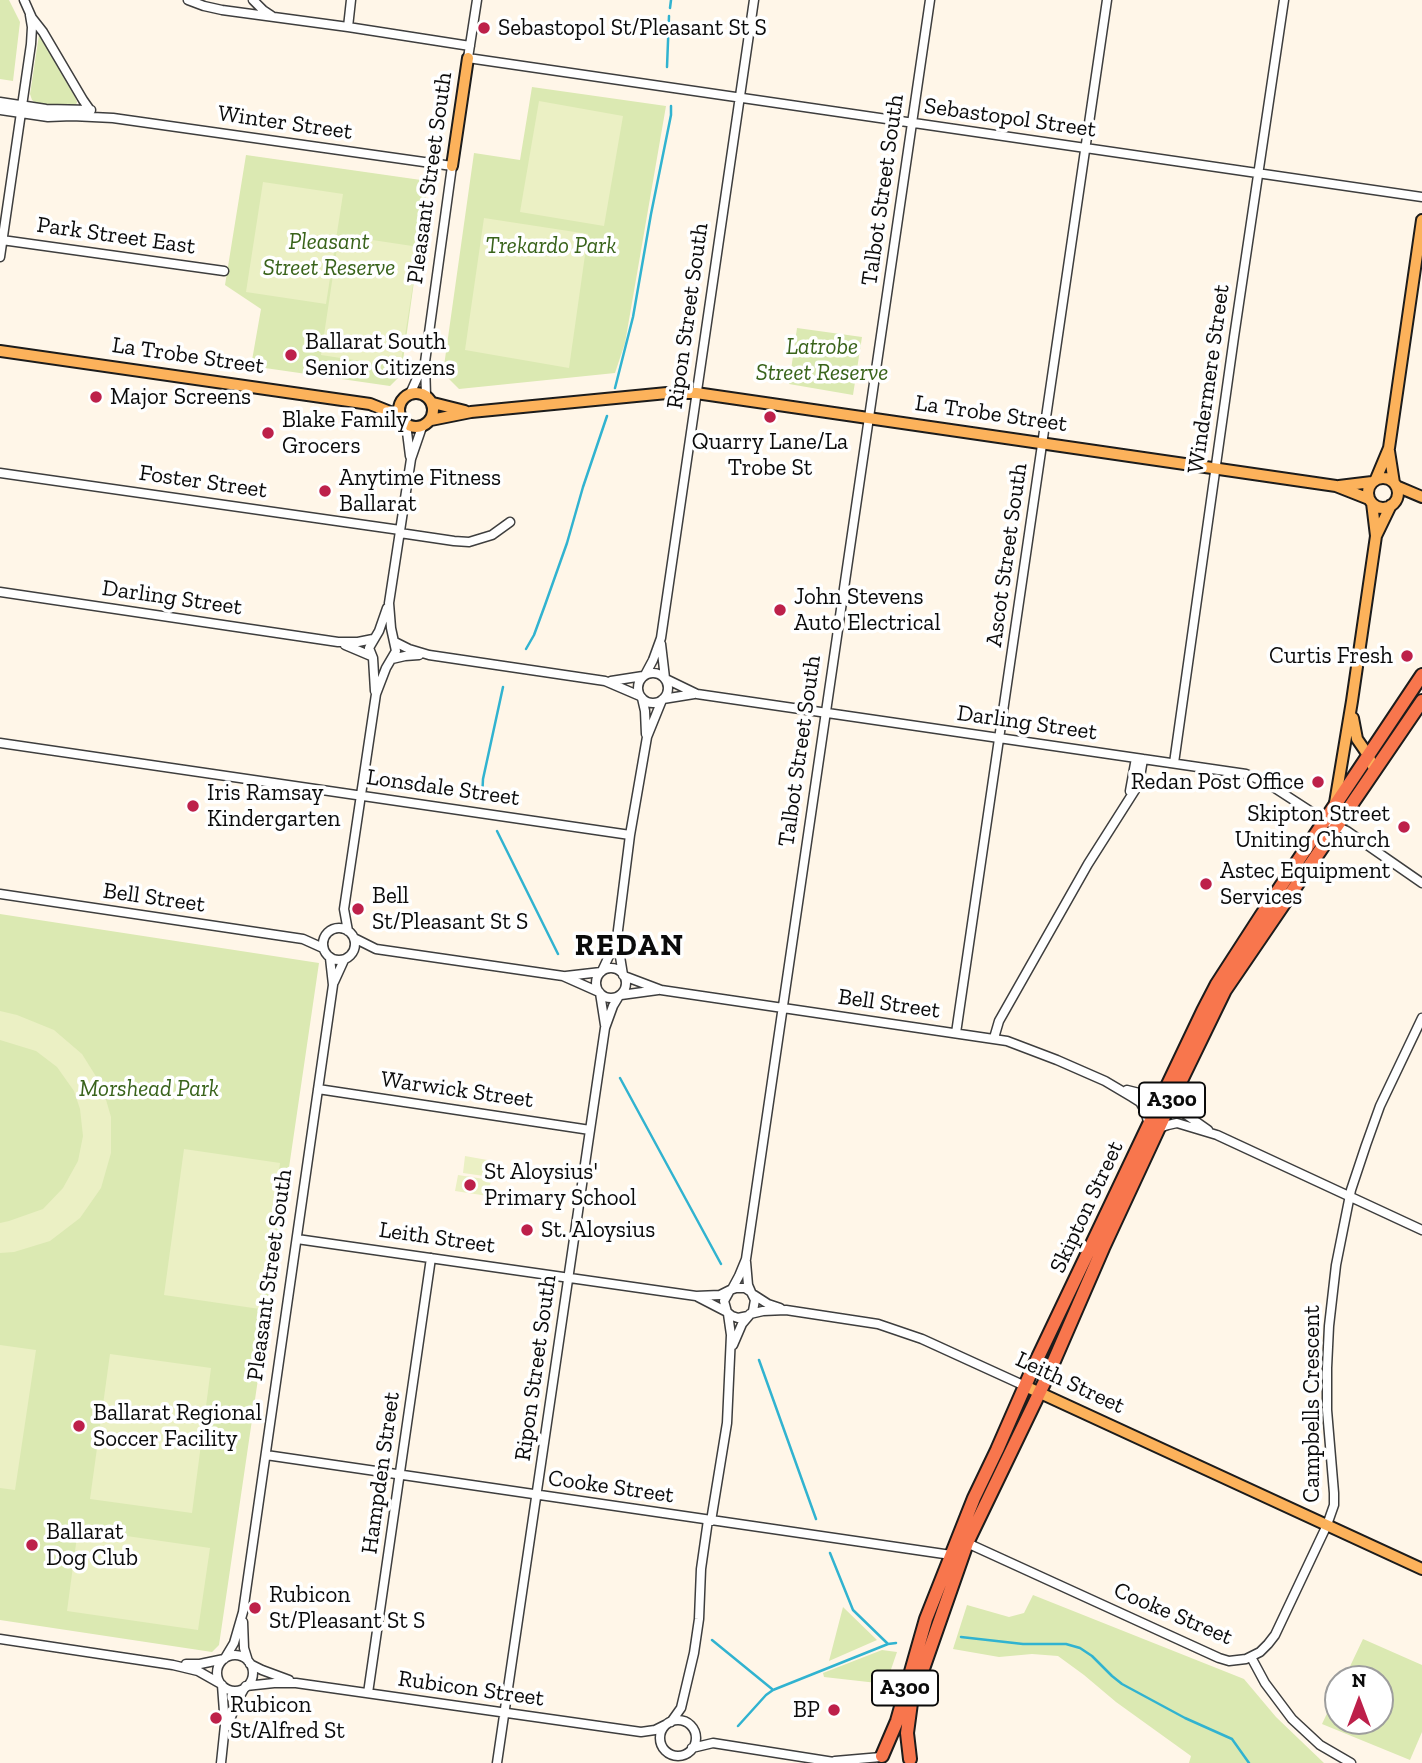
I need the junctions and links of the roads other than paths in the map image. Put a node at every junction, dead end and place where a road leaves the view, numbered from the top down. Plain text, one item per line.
1 (24, 0) edge
2 (188, 0) edge
3 (253, 0) edge
4 (351, 0) edge
5 (477, 0) edge
6 (754, 0) edge
7 (930, 0) edge
8 (1107, 0) edge
9 (1284, 0) edge
10 (30, 15) junction
11 (275, 18) junction
12 (348, 27) junction
13 (470, 46) junction
14 (468, 58) junction
15 (739, 98) junction
16 (0, 102) edge
17 (21, 109) junction
18 (0, 110) edge
19 (90, 110) junction
20 (113, 118) junction
21 (912, 123) junction
22 (1084, 148) junction
23 (452, 166) junction
24 (1259, 173) junction
25 (1422, 197) edge
26 (1422, 220) edge
27 (2, 230) edge
28 (2, 240) junction
29 (0, 257) edge
30 (224, 271) dead end
31 (0, 351) edge
32 (425, 362) junction
33 (696, 393) junction
34 (406, 397) junction
35 (429, 399) junction
36 (370, 404) junction
37 (471, 412) junction
38 (869, 418) junction
39 (403, 420) junction
40 (426, 423) junction
41 (1042, 443) junction
42 (1389, 448) junction
43 (411, 459) junction
44 (1215, 468) junction
45 (0, 473) edge
46 (1374, 481) junction
47 (1395, 484) junction
48 (1336, 486) junction
49 (1422, 498) edge
50 (1371, 501) junction
51 (1393, 503) junction
52 (510, 522) dead end
53 (400, 531) junction
54 (1376, 536) junction
55 (0, 592) edge
56 (389, 603) junction
57 (661, 638) junction
58 (374, 639) junction
59 (394, 641) junction
60 (338, 642) junction
61 (429, 655) junction
62 (372, 657) junction
63 (391, 660) junction
64 (1422, 675) edge
65 (644, 676) junction
66 (665, 679) junction
67 (605, 681) junction
68 (376, 694) junction
69 (697, 694) junction
70 (641, 697) junction
71 (663, 700) junction
72 (1352, 701) junction
73 (1422, 701) edge
74 (825, 713) junction
75 (647, 737) junction
76 (999, 738) junction
77 (0, 743) edge
78 (1368, 755) junction
79 (1139, 758) junction
80 (1174, 763) junction
81 (1375, 771) junction
82 (361, 796) junction
83 (1335, 803) junction
84 (1324, 820) junction
85 (1338, 826) junction
86 (630, 835) junction
87 (1422, 883) edge
88 (0, 894) edge
89 (344, 909) junction
90 (330, 932) junction
91 (351, 934) junction
92 (303, 939) junction
93 (617, 939) junction
94 (323, 948) junction
95 (376, 948) junction
96 (353, 952) junction
97 (330, 958) junction
98 (344, 960) junction
99 (602, 971) junction
100 (623, 975) junction
101 (563, 976) junction
102 (332, 985) junction
103 (661, 990) junction
104 (599, 993) junction
105 (620, 995) junction
106 (783, 1008) junction
107 (1422, 1018) edge
108 (605, 1028) junction
109 (956, 1033) junction
110 (994, 1038) junction
111 (1104, 1082) junction
112 (318, 1089) junction
113 (1170, 1091) junction
114 (1154, 1126) junction
115 (590, 1130) junction
116 (1217, 1135) junction
117 (1350, 1197) junction
118 (1422, 1230) edge
119 (297, 1239) junction
120 (432, 1258) junction
121 (746, 1259) junction
122 (568, 1278) junction
123 (731, 1290) junction
124 (752, 1293) junction
125 (696, 1296) junction
126 (786, 1310) junction
127 (728, 1313) junction
128 (749, 1315) junction
129 (730, 1351) junction
130 (1025, 1385) junction
131 (1040, 1392) junction
132 (265, 1455) junction
133 (400, 1475) junction
134 (537, 1495) junction
135 (709, 1520) junction
136 (1327, 1525) junction
137 (967, 1543) junction
138 (951, 1555) junction
139 (1422, 1569) edge
140 (243, 1612) junction
141 (0, 1639) edge
142 (1251, 1657) junction
143 (225, 1658) junction
144 (250, 1663) junction
145 (173, 1665) junction
146 (296, 1682) junction
147 (221, 1684) junction
148 (246, 1687) junction
149 (368, 1693) junction
150 (684, 1697) junction
151 (504, 1713) junction
152 (669, 1723) junction
153 (691, 1728) junction
154 (640, 1732) junction
155 (225, 1736) junction
156 (713, 1743) junction
157 (664, 1748) junction
158 (688, 1751) junction
159 (880, 1759) edge
160 (836, 1762) edge
161 (912, 1762) edge
162 (221, 1763) edge
163 (497, 1763) edge
164 (670, 1763) edge
165 (679, 1763) edge
166 (1351, 1763) edge

1 - 10 street
2 - 11 street
3 - 11 street
4 - 12 street
5 - 13 street, Pleasant Street South
6 - 15 street, Ripon Street South
7 - 21 street, Talbot Street South
8 - 22 street, Ascot Street South
9 - 24 street, Windermere Street
10 - 17 street
10 - 19 street
11 - 12 street
12 - 13 street
13 - 14 street, Pleasant Street South
14 - 15 street, Sebastopol Street
14 - 23 main road, Pleasant Street South
15 - 21 street, Sebastopol Street
15 - 33 street, Ripon Street South
16 - 17 street, Winter Street
17 - 18 street, Winter Street
17 - 19 street, Winter Street
17 - 20 street, Winter Street
17 - 27 street
19 - 20 street, Winter Street
20 - 23 street, Winter Street
21 - 22 street, Sebastopol Street
21 - 38 street, Talbot Street South
22 - 24 street, Sebastopol Street
22 - 41 street, Ascot Street South
23 - 32 street, Pleasant Street South
24 - 25 street, Sebastopol Street
24 - 44 street, Windermere Street
26 - 42 main road
27 - 28 street
28 - 29 street
28 - 30 street, Park Street East
31 - 36 main road, La Trobe Street
32 - 34 street, Pleasant Street South
32 - 35 street, Pleasant Street South
33 - 37 main road, La Trobe Street
33 - 38 main road, La Trobe Street
33 - 57 street, Ripon Street South
34 - 35 main road
34 - 36 main road, La Trobe Street
34 - 39 main road
35 - 37 main road, La Trobe Street
35 - 40 main road
36 - 39 main road, La Trobe Street
37 - 40 main road, La Trobe Street
38 - 41 main road, La Trobe Street
38 - 74 street, Talbot Street South
39 - 40 main road
39 - 43 street
40 - 43 street
41 - 44 main road, La Trobe Street
41 - 76 street, Ascot Street South
42 - 46 main road
42 - 47 main road
43 - 53 street
44 - 48 main road, La Trobe Street
44 - 80 street, Windermere Street
45 - 53 street, Foster Street
46 - 47 main road
46 - 48 main road, La Trobe Street
46 - 50 main road
47 - 49 main road
47 - 51 main road
48 - 50 main road, La Trobe Street
49 - 51 main road
50 - 51 main road
50 - 54 main road
51 - 54 main road
52 - 53 street, Foster Street
53 - 56 street
54 - 72 main road
55 - 60 street, Darling Street
56 - 58 street
56 - 59 street
57 - 65 street, Ripon Street South
57 - 66 street, Ripon Street South
58 - 59 street
58 - 60 street, Darling Street
58 - 62 street
59 - 61 street
59 - 63 street
60 - 62 street, Darling Street
61 - 63 street
61 - 67 street
62 - 63 street
62 - 68 street
63 - 68 street
64 - 78 highway, Skipton Street / A300
65 - 66 street
65 - 67 street
65 - 70 street
66 - 69 street, Darling Street
66 - 71 street
67 - 70 street
68 - 82 street
69 - 71 street, Darling Street
69 - 74 street, Darling Street
70 - 71 street
70 - 75 street
71 - 75 street
72 - 78 main road
72 - 83 main road
73 - 81 highway, Skipton Street / A300
74 - 76 street, Darling Street
74 - 106 street, Talbot Street South
75 - 86 street
76 - 79 street, Darling Street
76 - 109 street, Ascot Street South
77 - 82 street, Lonsdale Street
78 - 81 main road
78 - 83 highway, Skipton Street / A300
79 - 80 street, Darling Street
79 - 110 street
80 - 84 street, Darling Street
81 - 85 highway, Skipton Street / A300
82 - 86 street, Lonsdale Street
82 - 89 street
83 - 84 highway, Skipton Street / A300
84 - 85 street, Darling Street
84 - 113 highway, Skipton Street / A300
85 - 87 street, Darling Street
85 - 113 highway, Skipton Street / A300
86 - 93 street
88 - 92 street, Bell Street
89 - 90 street
89 - 91 street
90 - 91 street
90 - 92 street, Bell Street
90 - 94 street
91 - 95 street
91 - 96 street
92 - 94 street, Bell Street
93 - 99 street
93 - 100 street
94 - 97 street
95 - 96 street
95 - 101 street
96 - 98 street
97 - 98 street
97 - 102 street, Pleasant Street South
98 - 102 street, Pleasant Street South
99 - 100 street
99 - 101 street
99 - 104 street
100 - 103 street, Bell Street
100 - 105 street
101 - 104 street
102 - 112 street, Pleasant Street South
103 - 105 street, Bell Street
103 - 106 street, Bell Street
104 - 105 street
104 - 108 street, Ripon Street South
105 - 108 street, Ripon Street South
106 - 109 street, Bell Street
106 - 121 street, Talbot Street South
107 - 117 street, Campbells Crescent
108 - 115 street, Ripon Street South
109 - 110 street, Bell Street
110 - 111 street, Bell Street
111 - 113 street, Bell Street
111 - 114 street, Bell Street
112 - 115 street, Warwick Street
112 - 119 street, Pleasant Street South
113 - 114 highway, Skipton Street / A300
113 - 116 street
114 - 116 street
114 - 130 highway, Skipton Street / A300
114 - 131 highway, Skipton Street / A300
115 - 122 street, Ripon Street South
116 - 117 street
117 - 118 street
117 - 136 street, Campbells Crescent
119 - 120 street, Leith Street
119 - 132 street, Pleasant Street South
120 - 122 street, Leith Street
120 - 133 street, Hampden Street
121 - 123 street, Talbot Street South
121 - 124 street, Talbot Street South
122 - 125 street, Leith Street
122 - 134 street, Ripon Street South
123 - 124 street
123 - 125 street, Leith Street
123 - 127 street
124 - 126 street, Leith Street
124 - 128 street
125 - 127 street, Leith Street
126 - 128 street, Leith Street
126 - 130 street, Leith Street
127 - 128 street
127 - 129 street
128 - 129 street
129 - 135 street
130 - 131 main road, Leith Street
130 - 138 highway, Skipton Street / A300
131 - 136 main road, Leith Street
131 - 137 highway, Skipton Street / A300
132 - 133 street, Cooke Street
132 - 140 street, Pleasant Street South
133 - 134 street, Cooke Street
133 - 149 street, Hampden Street
134 - 135 street, Cooke Street
134 - 151 street, Ripon Street South
135 - 138 street, Cooke Street
135 - 150 street
136 - 139 main road, Leith Street
136 - 142 street, Campbells Crescent
137 - 142 street, Cooke Street
137 - 161 highway, Skipton Street / A300
138 - 159 highway, Skipton Street / A300
140 - 143 street, Pleasant Street South
140 - 144 street, Pleasant Street South
141 - 145 street
142 - 166 street
143 - 144 street
143 - 145 street
143 - 147 street
144 - 146 street, Rubicon Street
144 - 148 street
145 - 147 street
146 - 148 street, Rubicon Street
146 - 149 street, Rubicon Street
147 - 148 street
147 - 155 street
148 - 155 street
149 - 151 street, Rubicon Street
150 - 152 street
150 - 153 street
151 - 154 street, Rubicon Street
151 - 163 street, Ripon Street South
152 - 153 street
152 - 154 street, Rubicon Street
152 - 157 street
153 - 156 street
153 - 158 street
154 - 157 street, Rubicon Street
155 - 162 street
156 - 158 street
156 - 160 street
157 - 158 street
157 - 164 street
158 - 165 street
159 - 160 street
159 - 161 highway, A300

